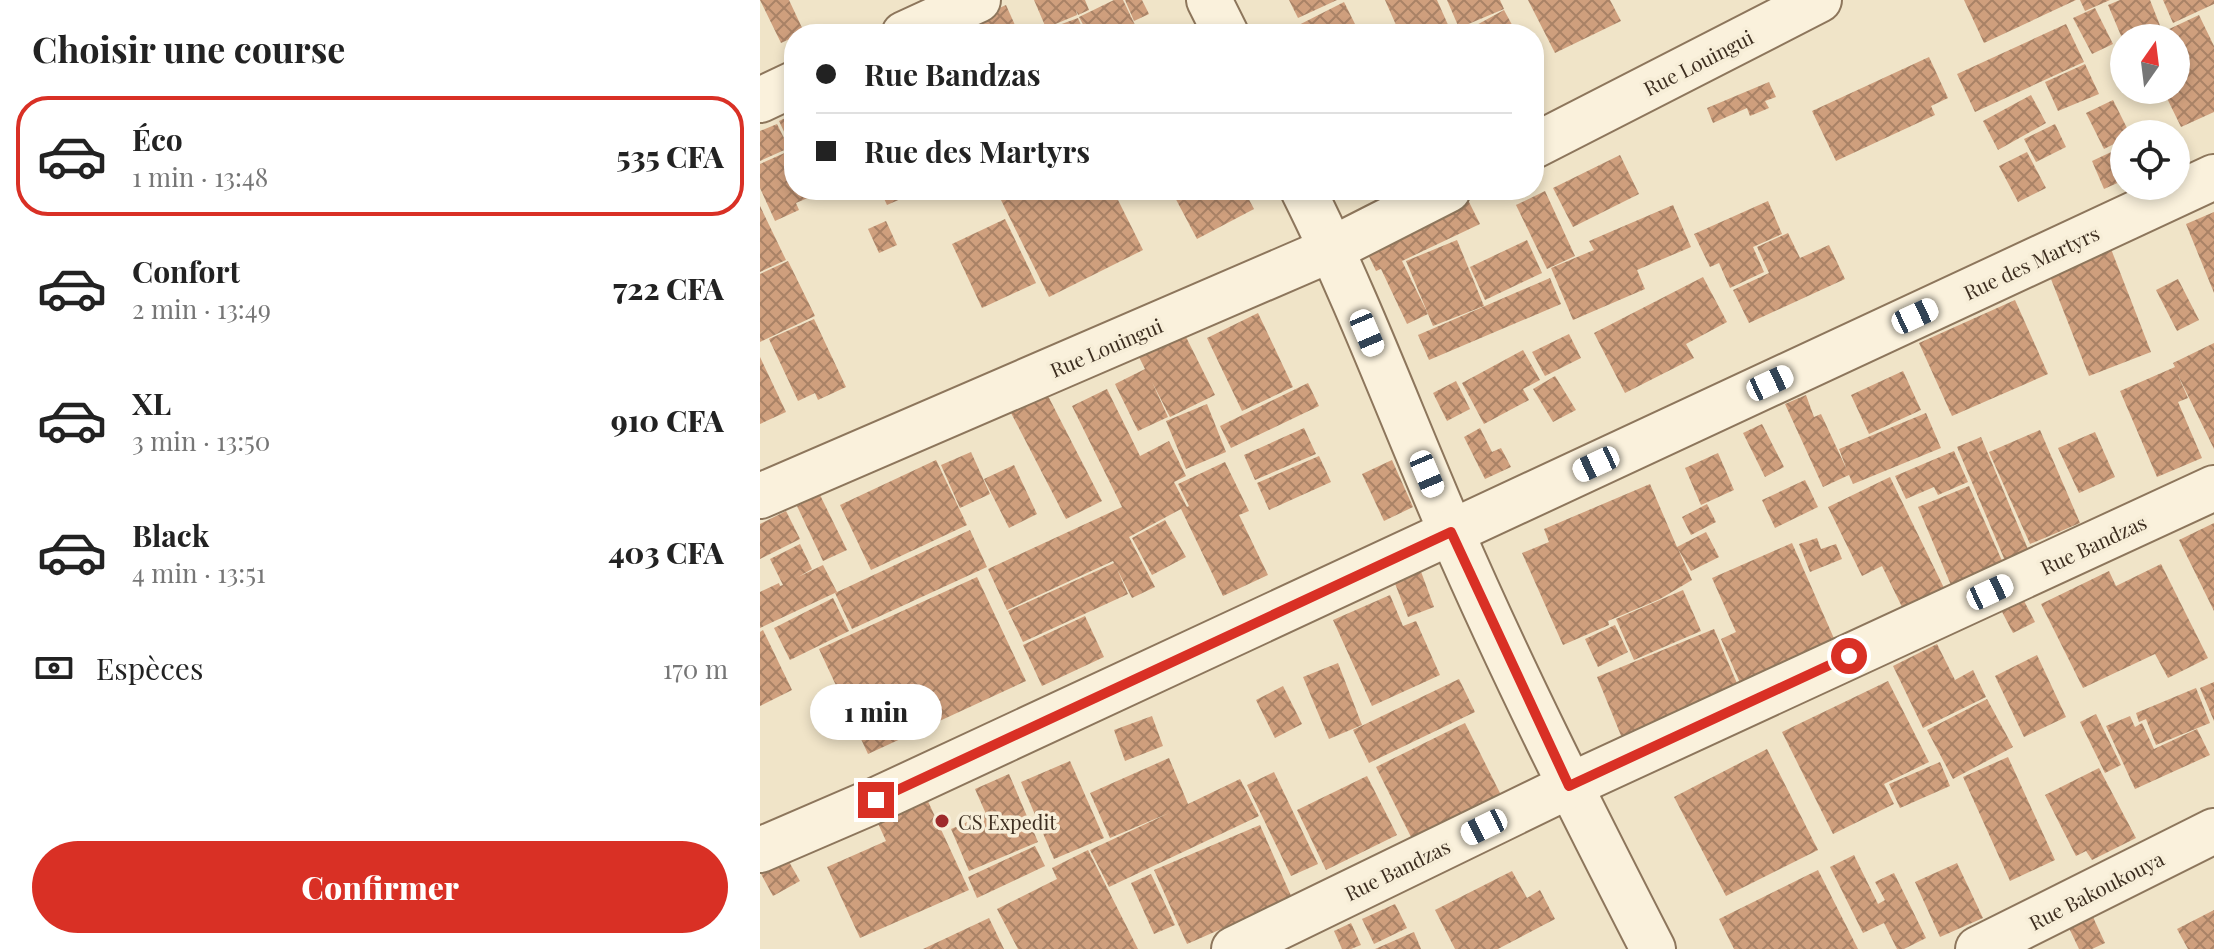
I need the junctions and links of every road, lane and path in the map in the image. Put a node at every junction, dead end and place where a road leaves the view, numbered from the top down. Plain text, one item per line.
1 (978, 0) edge
2 (1209, 0) edge
3 (1819, 0) edge
4 (926, 24) edge
5 (1221, 24) edge
6 (784, 89) edge
7 (760, 100) edge
8 (1544, 141) edge
9 (2214, 177) edge
10 (1308, 200) edge
11 (1428, 200) edge
12 (1332, 249) junction
13 (2214, 488) edge
14 (760, 496) edge
15 (1451, 532) junction
16 (1569, 786) junction
17 (2214, 831) edge
18 (760, 850) edge
19 (1234, 949) edge
20 (1653, 949) edge
21 (1978, 949) edge

1 - 4 street
2 - 5 street
3 - 8 street, Rue Louingui
6 - 7 street
9 - 15 street, Rue des Martyrs
10 - 12 street
11 - 12 street, Rue Louingui
12 - 14 street, Rue Louingui
12 - 15 street
13 - 16 street, Rue Bandzas
15 - 16 street
15 - 18 street, Rue des Martyrs
16 - 19 street, Rue Bandzas
16 - 20 street
17 - 21 street, Rue Bakoukouya

